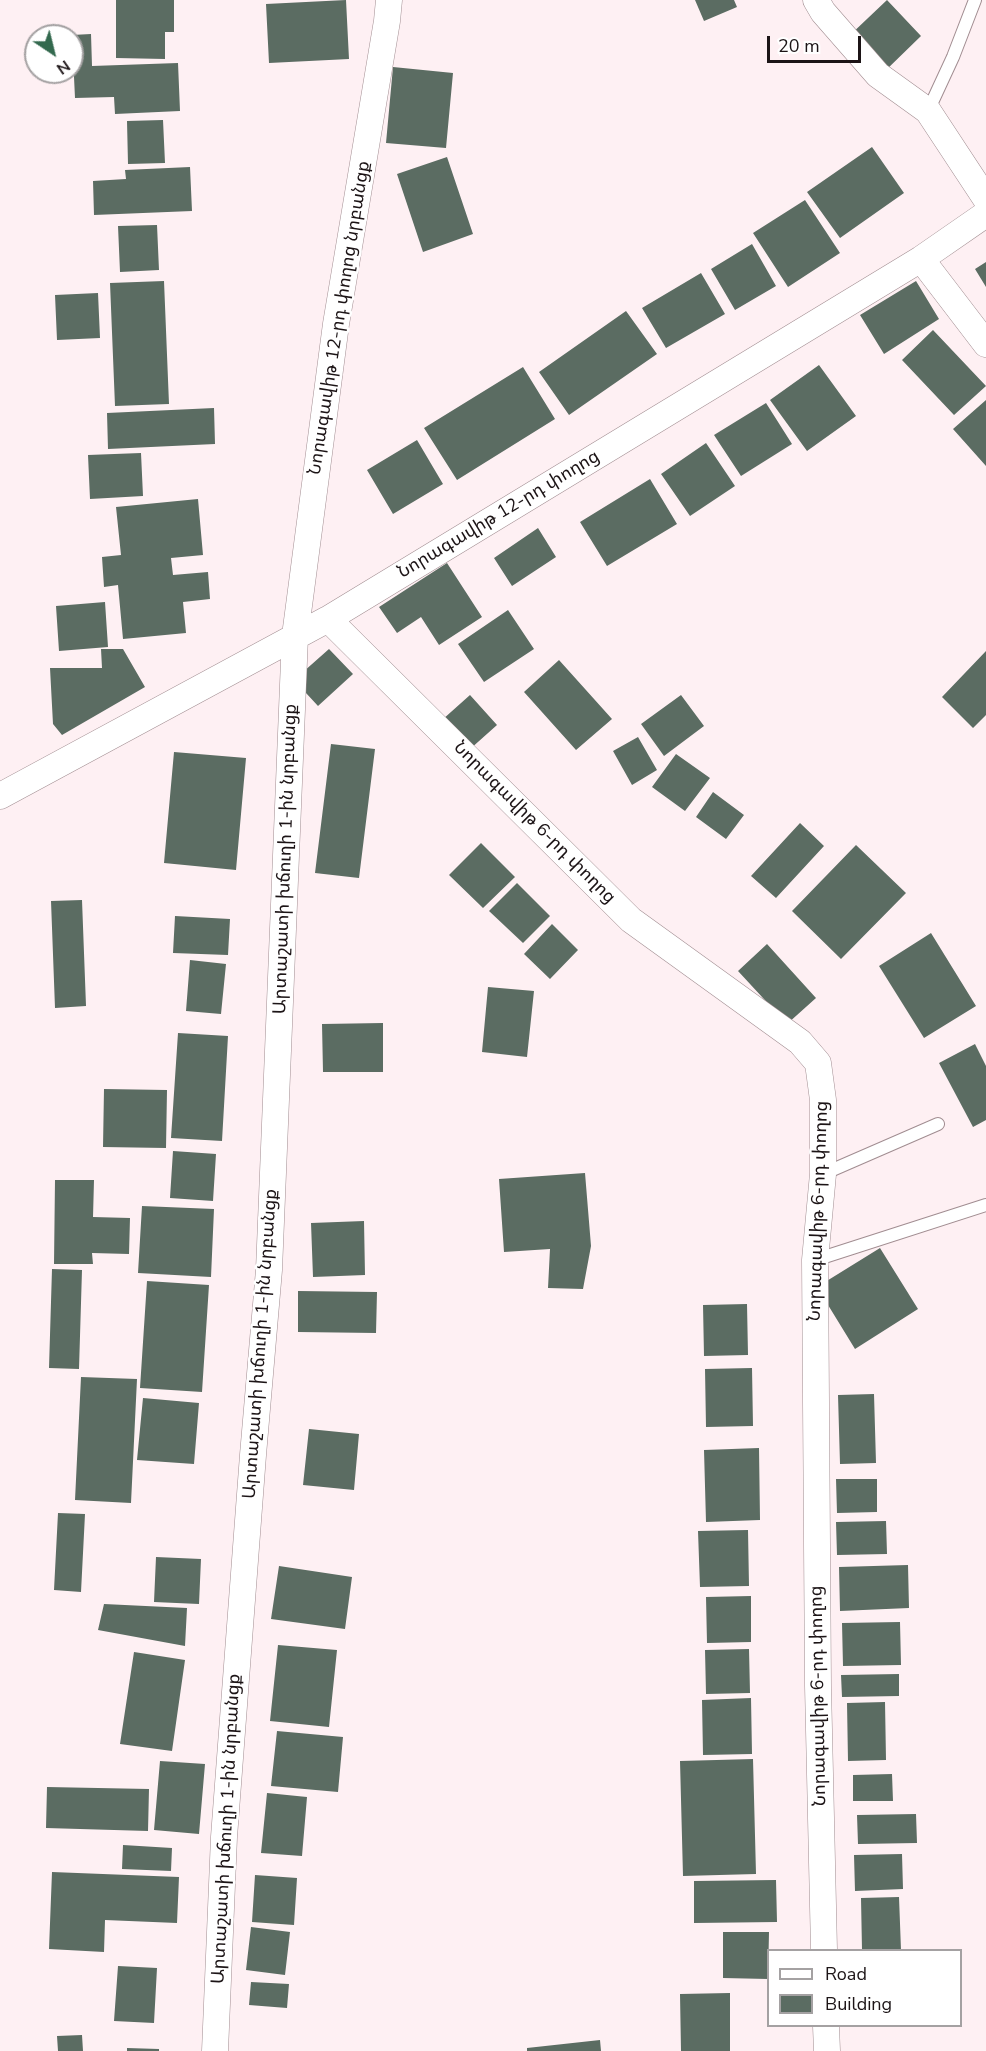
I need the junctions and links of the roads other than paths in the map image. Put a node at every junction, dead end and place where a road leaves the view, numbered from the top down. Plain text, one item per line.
1 (389, 0) edge
2 (816, 0) edge
3 (975, 0) edge
4 (928, 111) junction
5 (986, 199) edge
6 (986, 214) edge
7 (921, 259) junction
8 (986, 344) edge
9 (328, 619) junction
10 (295, 636) junction
11 (0, 796) edge
12 (938, 1124) dead end
13 (823, 1174) junction
14 (986, 1205) edge
15 (815, 1260) junction
16 (824, 1949) edge
17 (826, 2027) edge
18 (215, 2051) edge
19 (827, 2051) edge

1 - 10 street, Նորագավիթ 12-րդ փողոց նրբանցք
2 - 4 street
3 - 4 lane
4 - 5 street
6 - 7 street, Նորագավիթ 12-րդ փողոց
7 - 8 street
7 - 9 street, Նորագավիթ 12-րդ փողոց
9 - 10 street, Նորագավիթ 12-րդ փողոց
9 - 13 street, Նորագավիթ 6-րդ փողոց
10 - 11 street, Նորագավիթ 12-րդ փողոց
10 - 18 street, Արտաշատի խճուղի 1-ին նրբանցք
12 - 13 lane
13 - 15 street, Նորագավիթ 6-րդ փողոց
14 - 15 lane
15 - 16 street, Նորագավիթ 6-րդ փողոց
17 - 19 street

